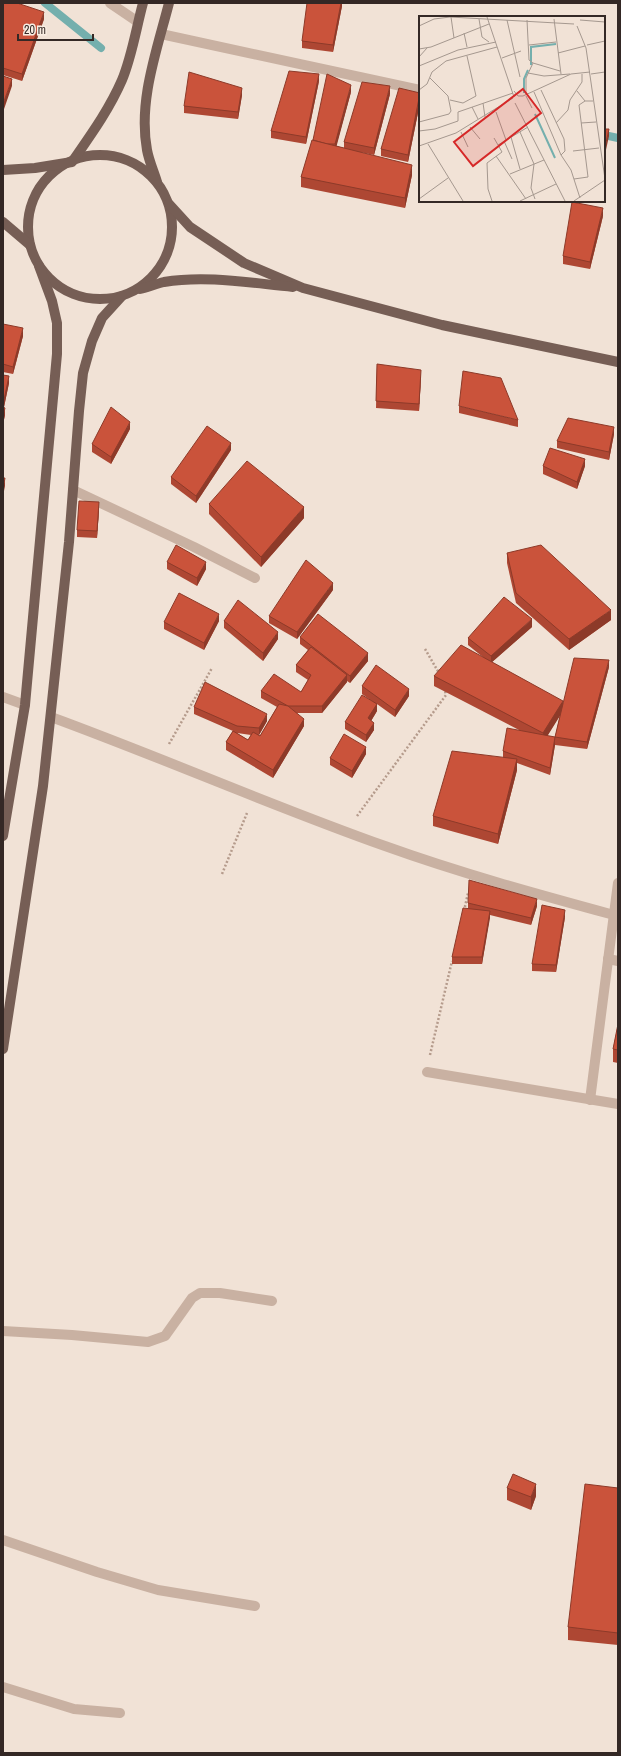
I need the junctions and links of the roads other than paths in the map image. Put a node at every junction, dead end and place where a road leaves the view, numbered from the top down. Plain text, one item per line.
1 (110, 3) edge
2 (143, 3) edge
3 (169, 3) edge
4 (138, 22) junction
5 (161, 34) junction
6 (419, 90) edge
7 (72, 162) junction
8 (3, 170) edge
9 (158, 182) junction
10 (169, 204) junction
11 (3, 222) edge
12 (30, 245) junction
13 (39, 266) junction
14 (303, 288) junction
15 (136, 291) junction
16 (122, 296) junction
17 (618, 362) edge
18 (73, 490) junction
19 (255, 578) dead end
20 (3, 697) edge
21 (25, 705) junction
22 (51, 717) junction
23 (3, 836) edge
24 (618, 883) edge
25 (614, 915) junction
26 (613, 960) edge
27 (3, 1049) edge
28 (426, 1072) road end
29 (590, 1100) junction
30 (618, 1104) edge
31 (272, 1301) dead end
32 (3, 1331) edge
33 (3, 1540) edge
34 (255, 1606) dead end
35 (3, 1687) edge
36 (120, 1713) dead end

1 - 4 street
2 - 4 main road
3 - 5 main road
4 - 7 main road
5 - 6 street
5 - 9 main road
7 - 8 main road
7 - 9 main road
7 - 12 main road
9 - 10 main road
10 - 14 main road
10 - 15 main road
11 - 12 main road
12 - 13 main road
13 - 16 main road
13 - 21 main road
14 - 15 main road
14 - 17 main road
15 - 16 main road
16 - 18 main road
18 - 19 street
18 - 22 main road
20 - 21 street
21 - 23 main road
22 - 25 street
22 - 27 main road
24 - 25 street
25 - 26 street
26 - 29 street
28 - 29 street
29 - 30 street
31 - 32 street
33 - 34 street
35 - 36 street

